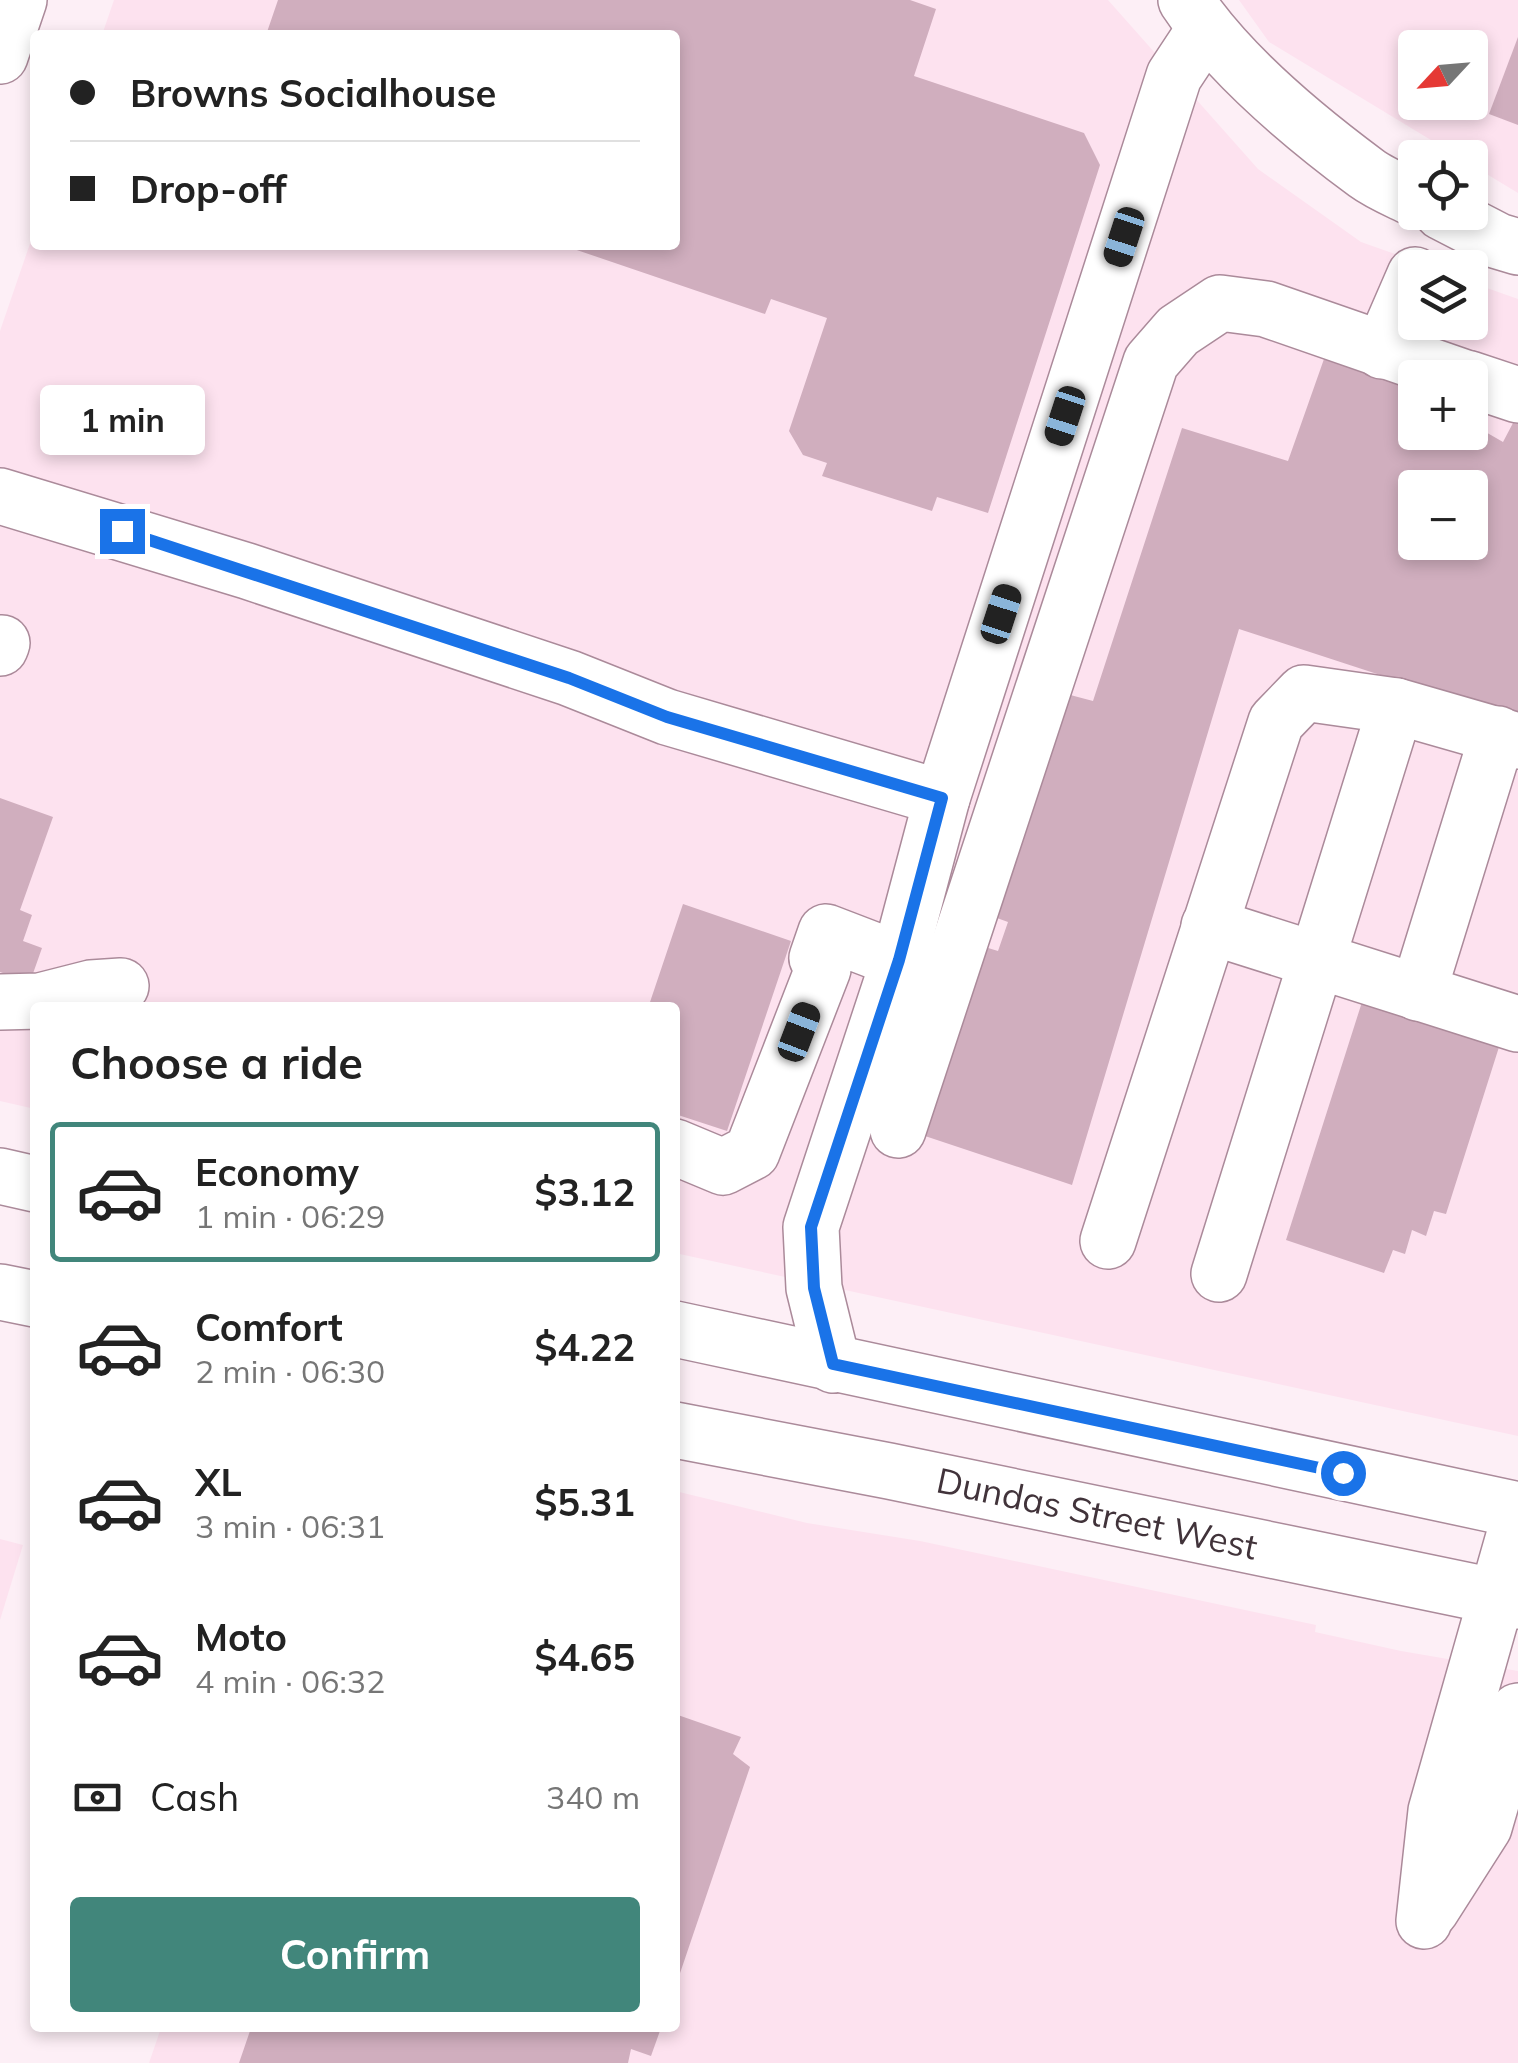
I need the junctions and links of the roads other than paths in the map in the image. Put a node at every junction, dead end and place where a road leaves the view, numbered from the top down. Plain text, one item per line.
1 (18, 0) edge
2 (1195, 14) edge
3 (0, 56) edge
4 (1398, 190) edge
5 (1476, 230) edge
6 (1518, 247) edge
7 (1398, 314) edge
8 (1382, 351) junction
9 (1410, 360) edge
10 (1488, 385) edge
11 (1518, 395) edge
12 (0, 496) edge
13 (1396, 706) junction
14 (1508, 737) edge
15 (942, 798) junction
16 (1209, 926) junction
17 (899, 960) junction
18 (1314, 961) junction
19 (121, 986) dead end
20 (1418, 993) junction
21 (0, 1002) edge
22 (1518, 1024) edge
23 (898, 1130) dead end
24 (680, 1149) edge
25 (0, 1176) edge
26 (30, 1183) edge
27 (1108, 1242) dead end
28 (1219, 1274) dead end
29 (0, 1292) edge
30 (30, 1299) edge
31 (680, 1330) edge
32 (833, 1364) junction
33 (680, 1431) edge
34 (1518, 1510) edge
35 (1518, 1522) edge
36 (1508, 1599) edge
37 (1518, 1711) edge

1 - 3 main road
2 - 4 main road
2 - 15 main road
5 - 6 main road
7 - 8 main road
8 - 9 main road
8 - 23 main road
10 - 11 main road
12 - 15 main road
13 - 14 main road
13 - 16 main road
13 - 18 main road
14 - 20 main road
15 - 17 main road
16 - 18 main road
16 - 27 main road
17 - 24 main road
17 - 32 main road
18 - 20 main road
18 - 28 main road
19 - 21 main road
20 - 22 main road
25 - 26 main road
29 - 30 main road
31 - 32 main road
32 - 34 main road
33 - 36 main road, Dundas Street West
35 - 36 main road
36 - 37 main road

